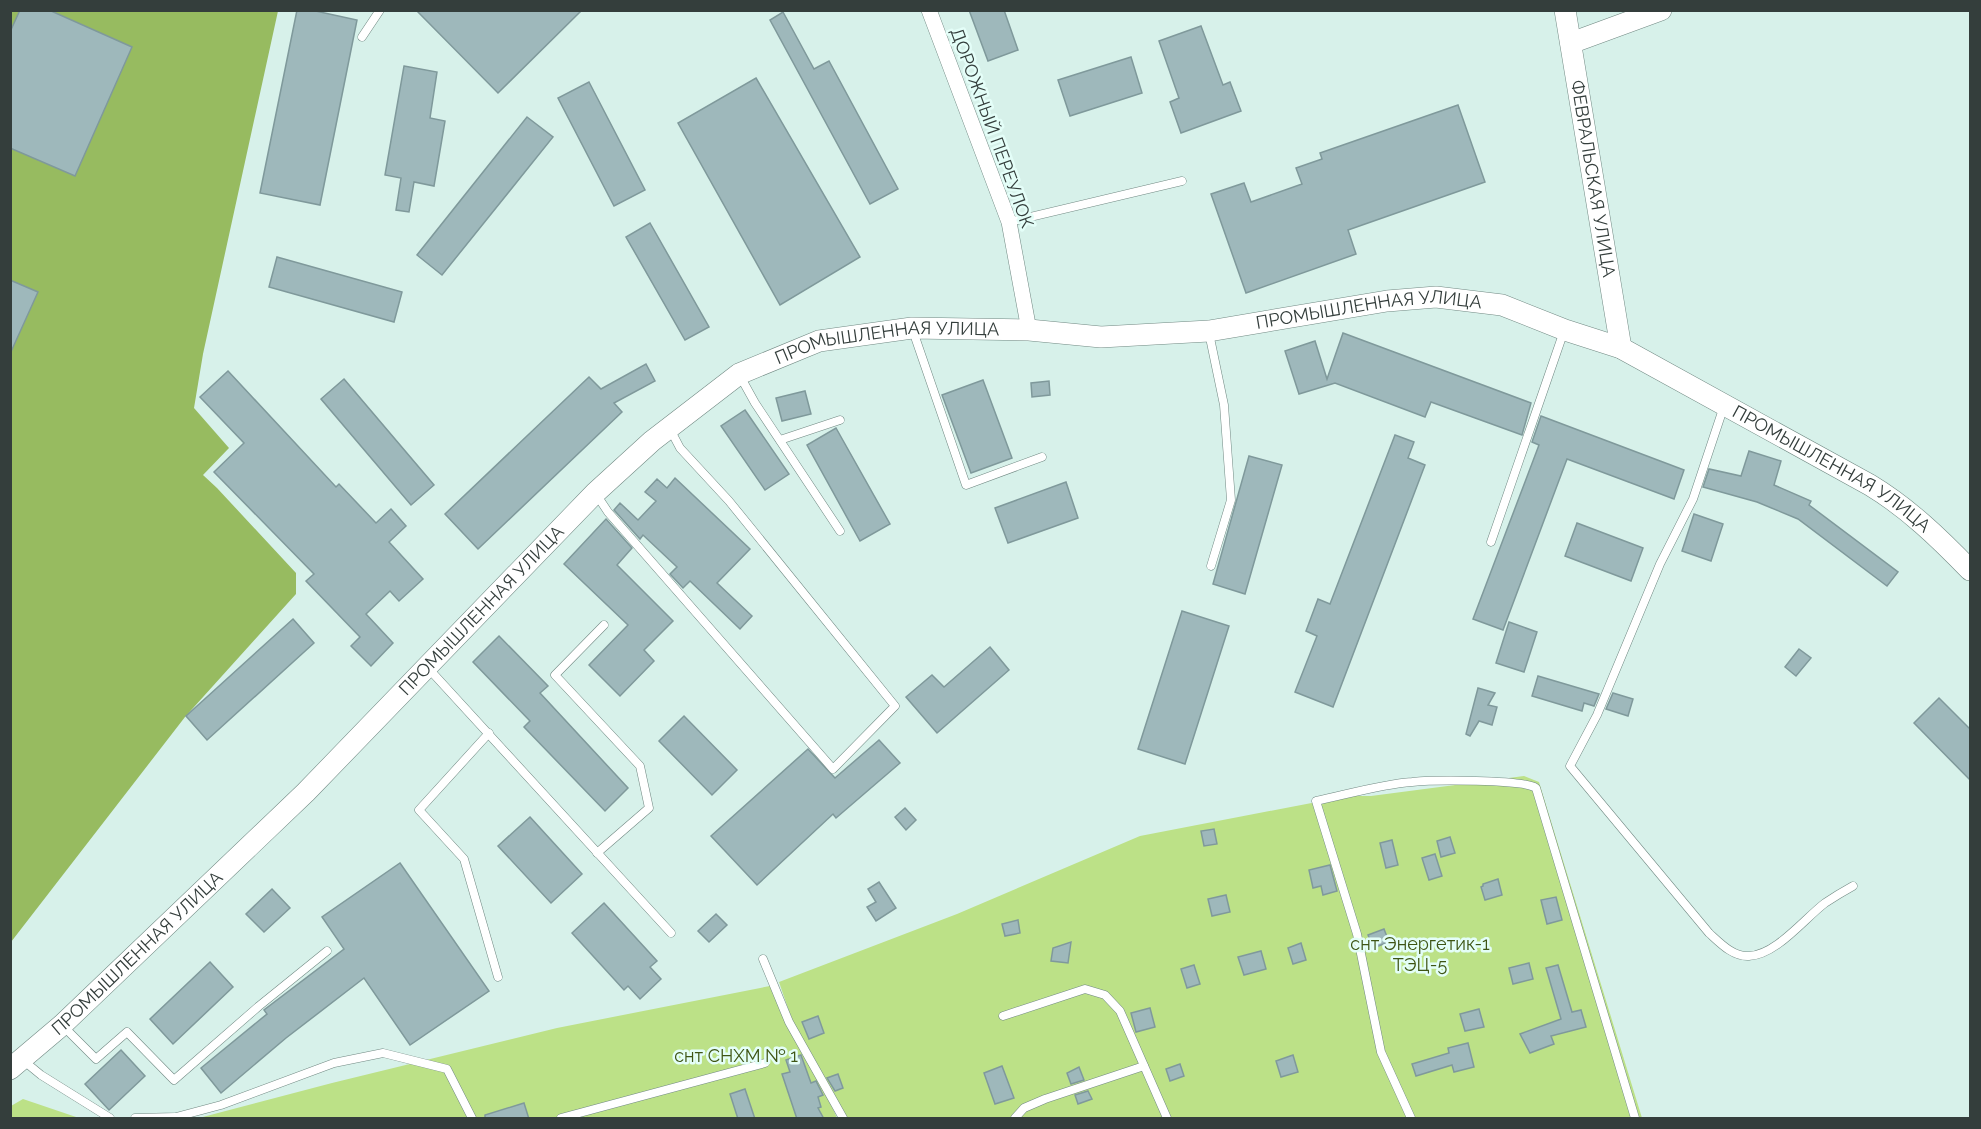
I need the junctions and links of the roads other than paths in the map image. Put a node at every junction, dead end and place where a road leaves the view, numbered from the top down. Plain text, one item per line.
1 (380, 10) edge
2 (929, 10) edge
3 (1565, 10) edge
4 (1661, 10) edge
5 (362, 37) dead end
6 (1571, 43) junction
7 (1182, 181) dead end
8 (1009, 222) junction
9 (912, 328) junction
10 (1029, 330) junction
11 (1565, 330) junction
12 (1209, 331) junction
13 (1621, 348) junction
14 (739, 374) junction
15 (1724, 406) junction
16 (840, 420) dead end
17 (670, 427) junction
18 (780, 440) junction
19 (1042, 457) dead end
20 (595, 493) junction
21 (840, 531) dead end
22 (1491, 542) dead end
23 (1210, 566) dead end
24 (1971, 570) edge
25 (604, 626) dead end
26 (427, 667) junction
27 (489, 733) junction
28 (597, 853) junction
29 (1853, 885) dead end
30 (671, 933) dead end
31 (327, 951) dead end
32 (763, 959) dead end
33 (498, 976) dead end
34 (1003, 1016) dead end
35 (62, 1025) junction
36 (765, 1063) dead end
37 (17, 1064) edge
38 (1144, 1066) junction
39 (183, 1117) edge
40 (110, 1119) edge
41 (135, 1119) edge
42 (472, 1119) edge
43 (561, 1119) edge
44 (843, 1119) edge
45 (1015, 1119) edge
46 (1167, 1119) edge
47 (1411, 1119) edge
48 (1635, 1119) edge

1 - 5 lane
2 - 8 street, ДОРОЖНЫЙ ПЕРЕУЛОК
3 - 6 main road, ФЕВРАЛЬСКАЯ УЛИЦА
4 - 6 main road
6 - 13 main road, ФЕВРАЛЬСКАЯ УЛИЦА
7 - 8 lane
8 - 10 street, ДОРОЖНЫЙ ПЕРЕУЛОК
9 - 10 main road, ПРОМЫШЛЕННАЯ УЛИЦА
9 - 14 main road, ПРОМЫШЛЕННАЯ УЛИЦА
9 - 19 lane
10 - 12 main road, ПРОМЫШЛЕННАЯ УЛИЦА
11 - 12 main road, ПРОМЫШЛЕННАЯ УЛИЦА
11 - 13 main road, ПРОМЫШЛЕННАЯ УЛИЦА
11 - 22 lane
12 - 23 lane
13 - 15 main road, ПРОМЫШЛЕННАЯ УЛИЦА
14 - 17 main road, ПРОМЫШЛЕННАЯ УЛИЦА
14 - 18 lane
15 - 24 main road, ПРОМЫШЛЕННАЯ УЛИЦА
15 - 29 lane
16 - 18 lane
17 - 20 main road, ПРОМЫШЛЕННАЯ УЛИЦА
17 - 20 lane
18 - 21 lane
20 - 26 main road, ПРОМЫШЛЕННАЯ УЛИЦА
25 - 28 lane
26 - 27 lane
26 - 35 main road, ПРОМЫШЛЕННАЯ УЛИЦА
27 - 28 lane
27 - 33 lane
28 - 30 lane
31 - 35 lane
32 - 44 lane
34 - 38 lane
35 - 37 main road, ПРОМЫШЛЕННАЯ УЛИЦА
36 - 43 lane
37 - 40 lane
38 - 45 lane
38 - 46 lane
39 - 41 lane
39 - 42 lane
47 - 48 lane

